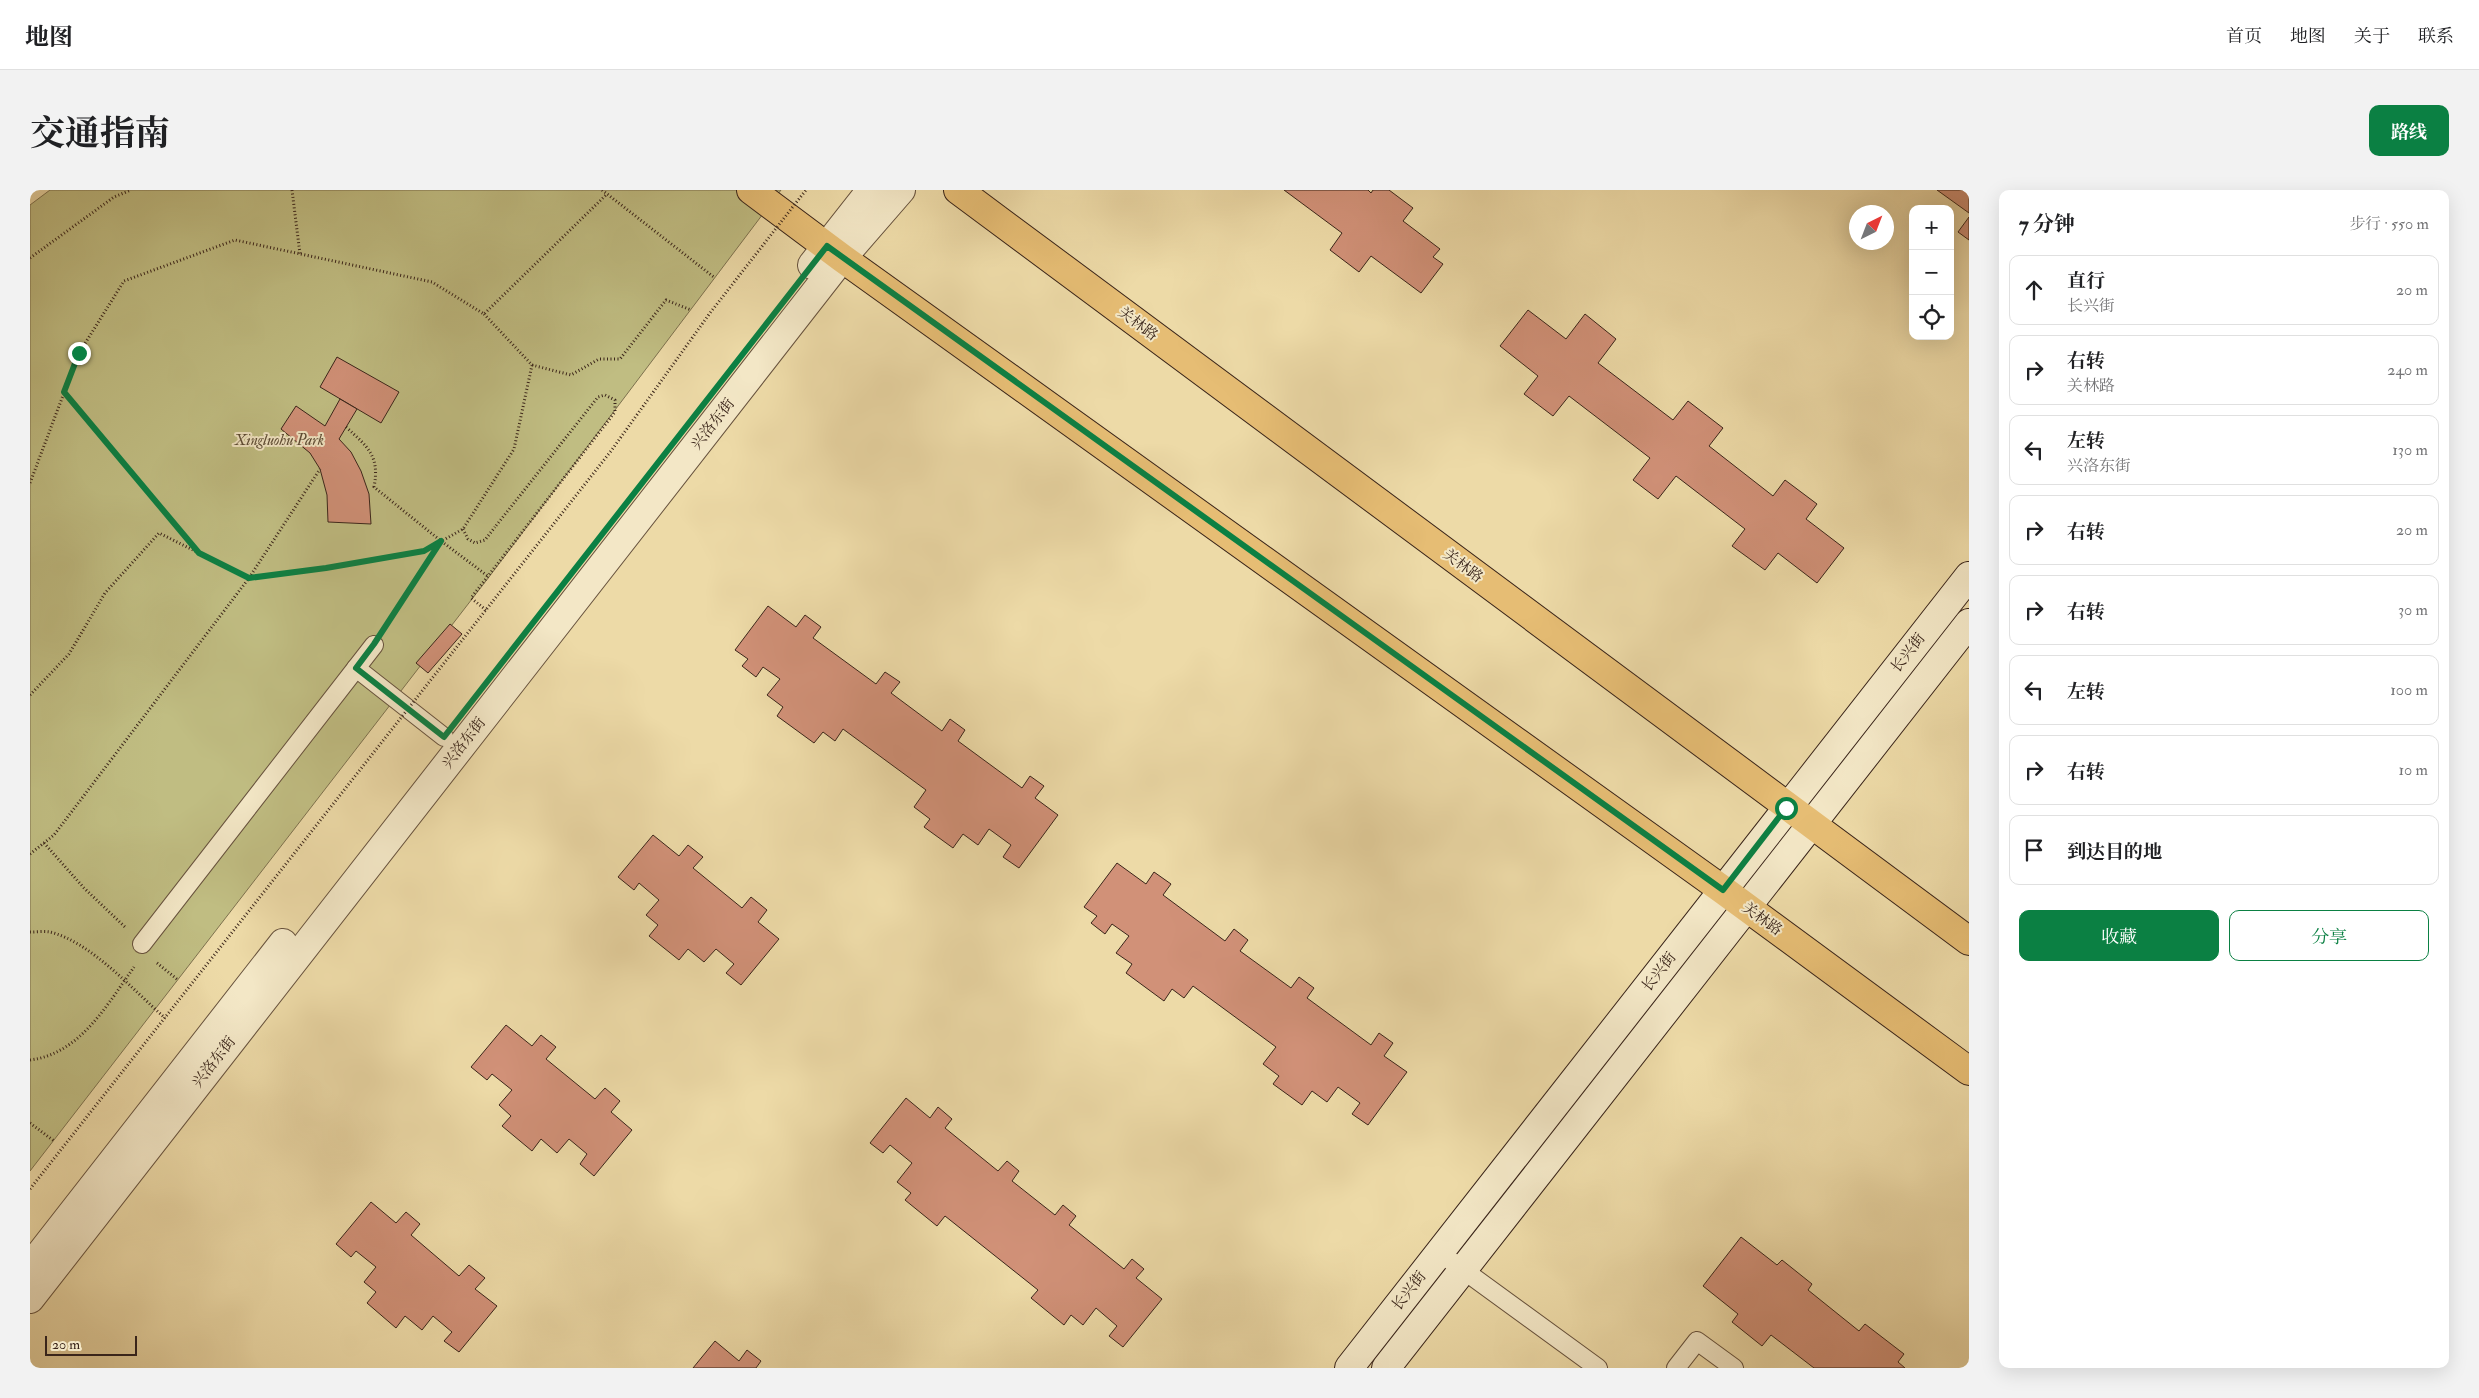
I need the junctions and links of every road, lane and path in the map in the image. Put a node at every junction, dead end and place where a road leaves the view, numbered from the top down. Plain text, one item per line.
1 (131, 190) edge
2 (292, 190) edge
3 (602, 190) edge
4 (751, 190) edge
5 (806, 190) edge
6 (871, 190) edge
7 (901, 190) edge
8 (958, 190) edge
9 (607, 194) junction
10 (834, 252) junction
11 (300, 254) junction
12 (30, 258) edge
13 (716, 278) dead end
14 (691, 310) dead end
15 (484, 314) junction
16 (532, 365) junction
17 (64, 392) junction
18 (346, 427) dead end
19 (320, 469) dead end
20 (30, 483) edge
21 (463, 529) junction
22 (441, 541) junction
23 (199, 553) junction
24 (1969, 576) edge
25 (489, 577) dead end
26 (249, 578) junction
27 (486, 610) junction
28 (1969, 623) edge
29 (374, 644) joint
30 (356, 668) junction
31 (30, 695) edge
32 (444, 737) junction
33 (1786, 808) junction
34 (1810, 825) junction
35 (44, 842) junction
36 (30, 854) edge
37 (1723, 890) junction
38 (1747, 908) junction
39 (30, 932) edge
40 (1969, 941) edge
41 (142, 944) joint
42 (120, 986) dead end
43 (165, 1018) junction
44 (30, 1060) edge
45 (1969, 1072) edge
46 (30, 1123) edge
47 (54, 1141) dead end
48 (30, 1189) edge
49 (1457, 1265) junction
50 (30, 1267) edge
51 (30, 1299) edge
52 (1349, 1368) edge
53 (1386, 1368) edge
54 (1598, 1368) edge
55 (1676, 1368) edge
56 (1734, 1368) edge

1 - 12 path
2 - 11 path
3 - 9 path
4 - 10 main road, 关林路
5 - 27 path, bridge
6 - 10 street, 兴洛东街
7 - 10 street, 兴洛东街
8 - 33 main road, 关林路
9 - 13 path
9 - 15 path
10 - 32 street, 兴洛东街
10 - 37 main road, 关林路
10 - 51 street, 兴洛东街
11 - 15 path
11 - 17 path
14 - 16 path
15 - 16 path
16 - 21 path
17 - 20 path
17 - 23 path
18 - 22 path
19 - 26 path
21 - 22 path
21 - 27 path, bridge
22 - 25 path
22 - 26 path
22 - 29 path
23 - 26 path
23 - 31 path
24 - 33 street, 长兴街
26 - 35 path
27 - 43 path, bridge
28 - 34 street, 长兴街
29 - 30 lane
30 - 32 lane
30 - 41 lane
32 - 50 street, 兴洛东街
33 - 34 main road, 关林路
33 - 37 street, 长兴街
34 - 38 street, 长兴街
34 - 40 main road, 关林路
35 - 36 path
35 - 41 path
37 - 38 main road, 关林路
37 - 52 street, 长兴街
38 - 45 main road, 关林路
38 - 49 street, 长兴街
39 - 43 path, bridge
42 - 44 path
43 - 48 path, bridge
46 - 47 path
49 - 53 street, 长兴街
49 - 54 lane
55 - 56 lane

